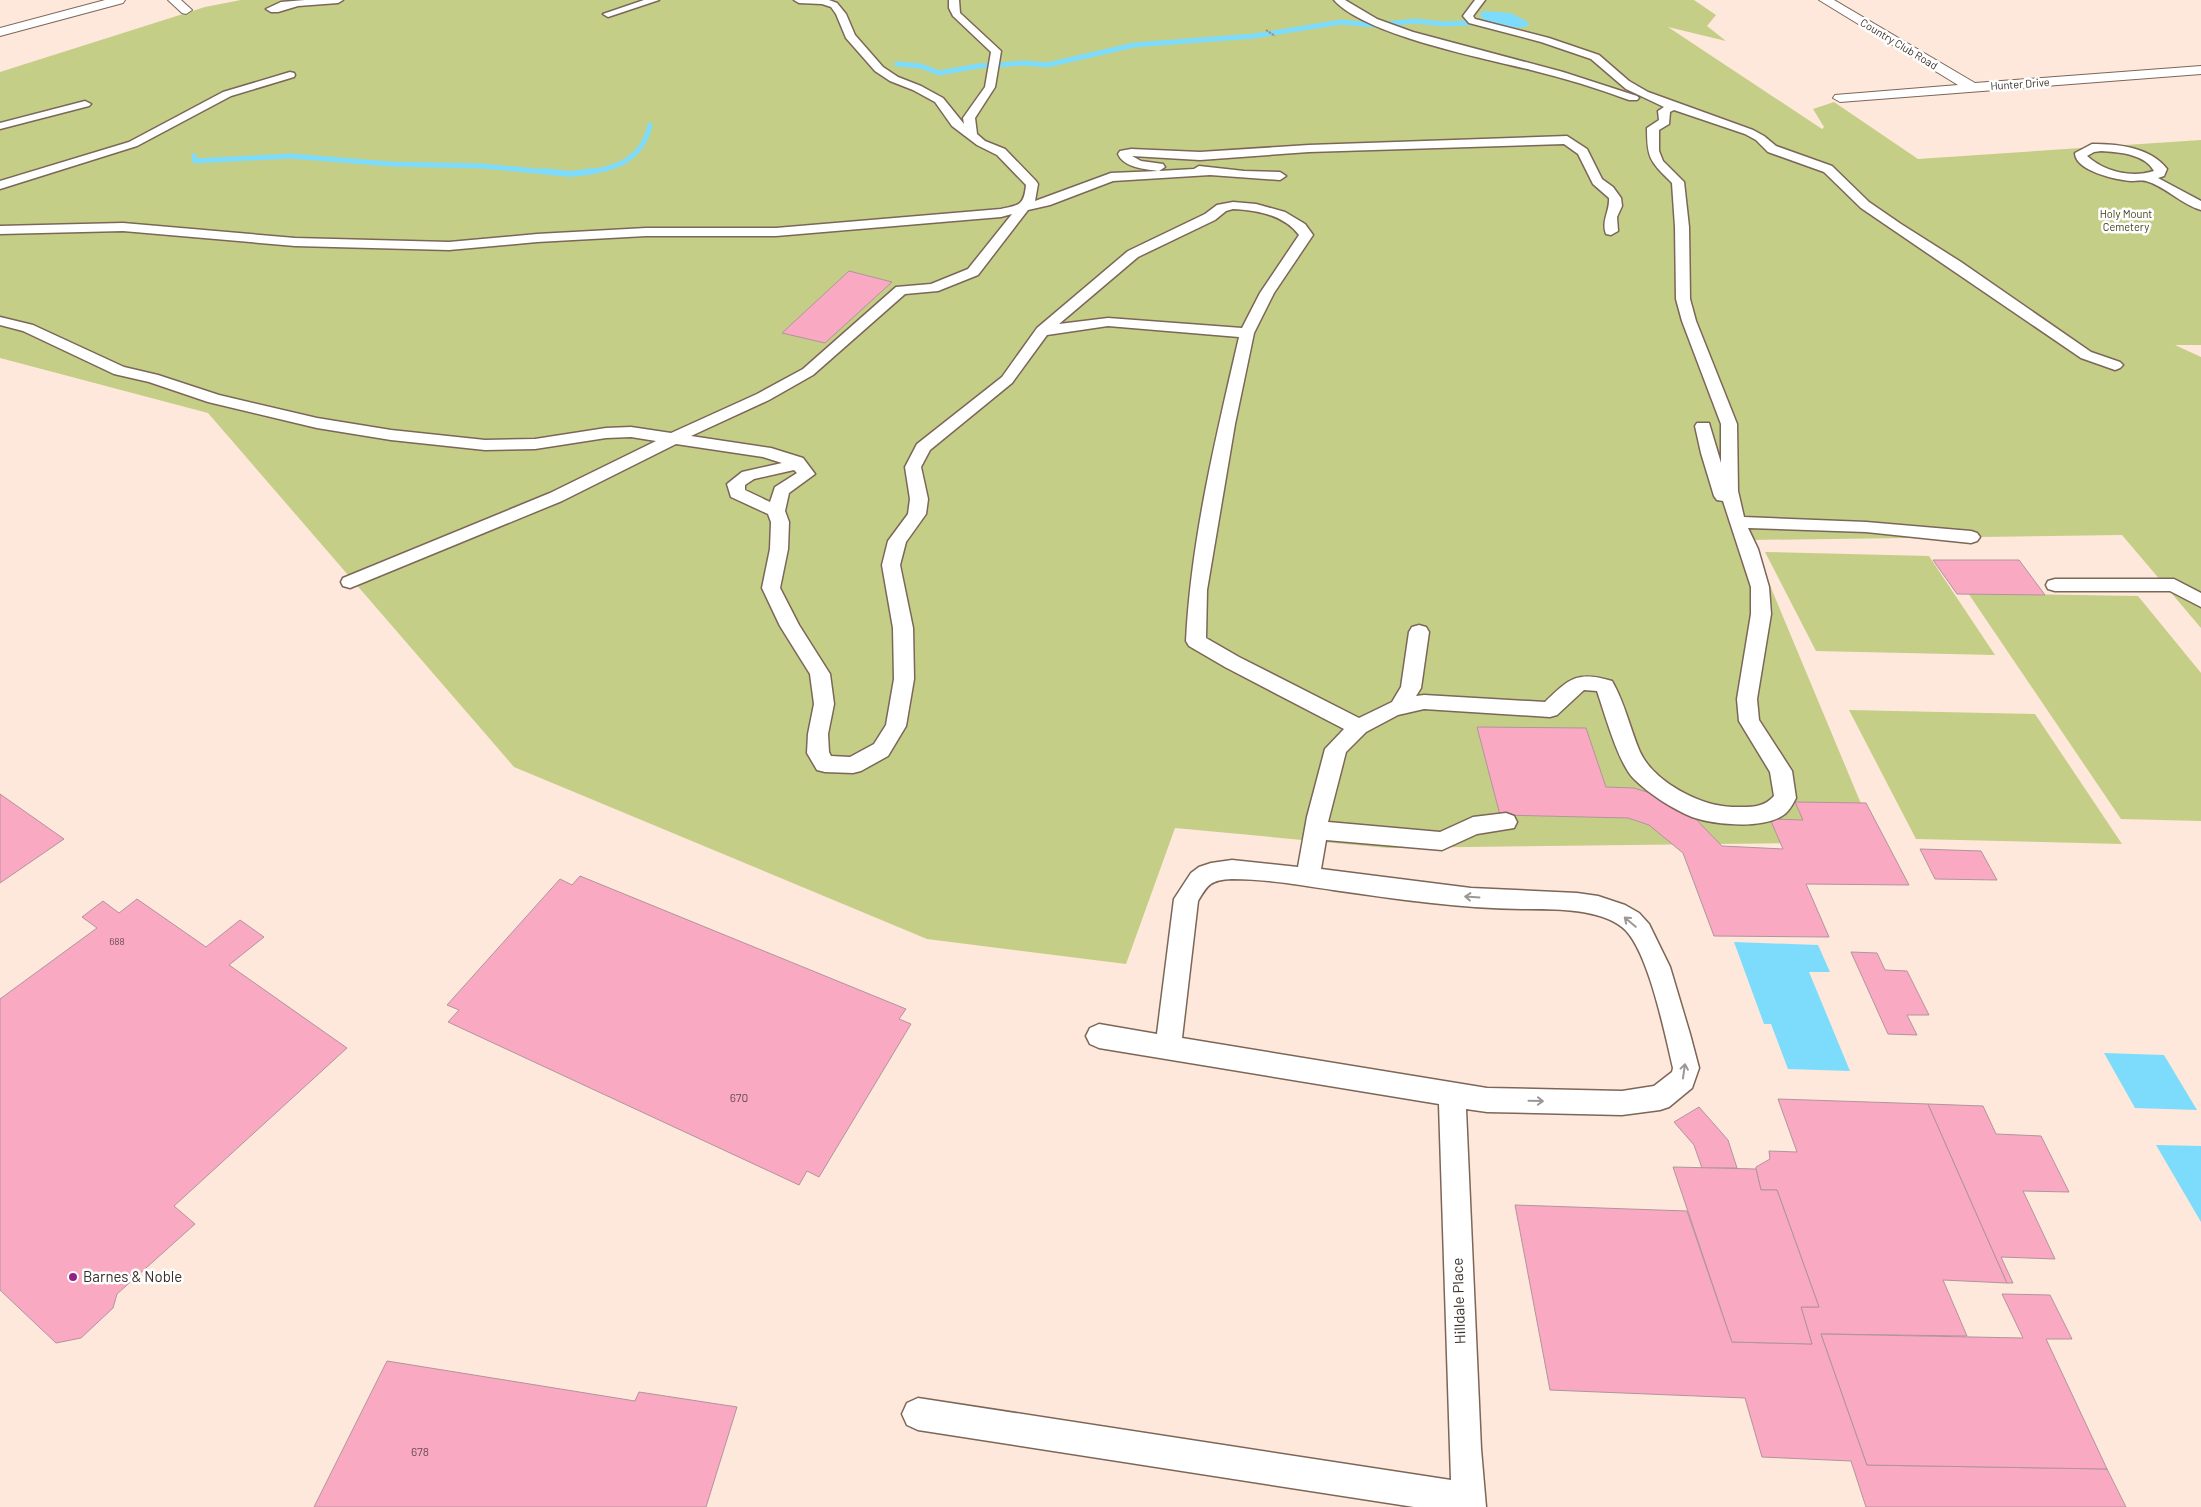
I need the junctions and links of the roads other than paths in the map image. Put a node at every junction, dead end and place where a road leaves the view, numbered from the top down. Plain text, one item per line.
1 (119, 0) edge
2 (174, 0) edge
3 (338, 0) edge
4 (654, 0) edge
5 (799, 0) edge
6 (954, 0) edge
7 (1339, 0) edge
8 (1480, 0) edge
9 (1825, 0) edge
10 (294, 5) dead end
11 (186, 10) dead end
12 (608, 14) dead end
13 (0, 32) edge
14 (2201, 70) edge
15 (290, 75) dead end
16 (1973, 88) junction
17 (1840, 98) dead end
18 (85, 104) dead end
19 (1672, 107) junction
20 (0, 126) edge
21 (971, 135) junction
22 (1214, 171) junction
23 (1280, 176) dead end
24 (2148, 177) junction
25 (0, 185) edge
26 (2201, 206) edge
27 (1024, 207) junction
28 (0, 230) edge
29 (1611, 232) dead end
30 (0, 321) edge
31 (1042, 331) junction
32 (1247, 333) junction
33 (2114, 365) dead end
34 (1703, 426) dead end
35 (672, 439) junction
36 (796, 462) junction
37 (776, 511) junction
38 (1737, 522) junction
39 (1971, 537) dead end
40 (350, 582) dead end
41 (2055, 585) dead end
42 (2201, 602) edge
43 (1419, 632) dead end
44 (1399, 707) junction
45 (1359, 727) junction
46 (1506, 822) dead end
47 (1316, 830) junction
48 (1308, 877) junction
49 (1099, 1036) dead end
50 (1168, 1047) junction
51 (1452, 1095) junction
52 (918, 1414) dead end
53 (1468, 1503) edge

1 - 13 street
2 - 11 street
3 - 10 lane
4 - 12 lane
5 - 21 lane
6 - 21 lane
7 - 19 lane
8 - 19 lane
9 - 16 street, Country Club Road
14 - 16 street, Hunter Drive
15 - 25 lane
16 - 17 street, Hunter Drive
18 - 20 lane
19 - 33 lane
19 - 38 lane
21 - 27 lane
22 - 23 lane
22 - 27 lane
22 - 29 lane
24 - 24 lane
24 - 26 lane
27 - 28 lane
27 - 35 lane
30 - 35 lane
31 - 32 lane
31 - 32 lane
31 - 37 lane
32 - 45 lane
34 - 38 lane
35 - 36 lane
35 - 40 lane
36 - 37 lane
36 - 37 lane
38 - 39 lane
38 - 44 lane
41 - 42 lane
43 - 44 lane
44 - 45 lane
45 - 47 lane
46 - 47 lane
47 - 48 lane
48 - 50 lane
51 -> 48 lane
49 - 50 lane
50 - 51 lane
51 - 53 lane, Hilldale Place
52 - 53 lane

